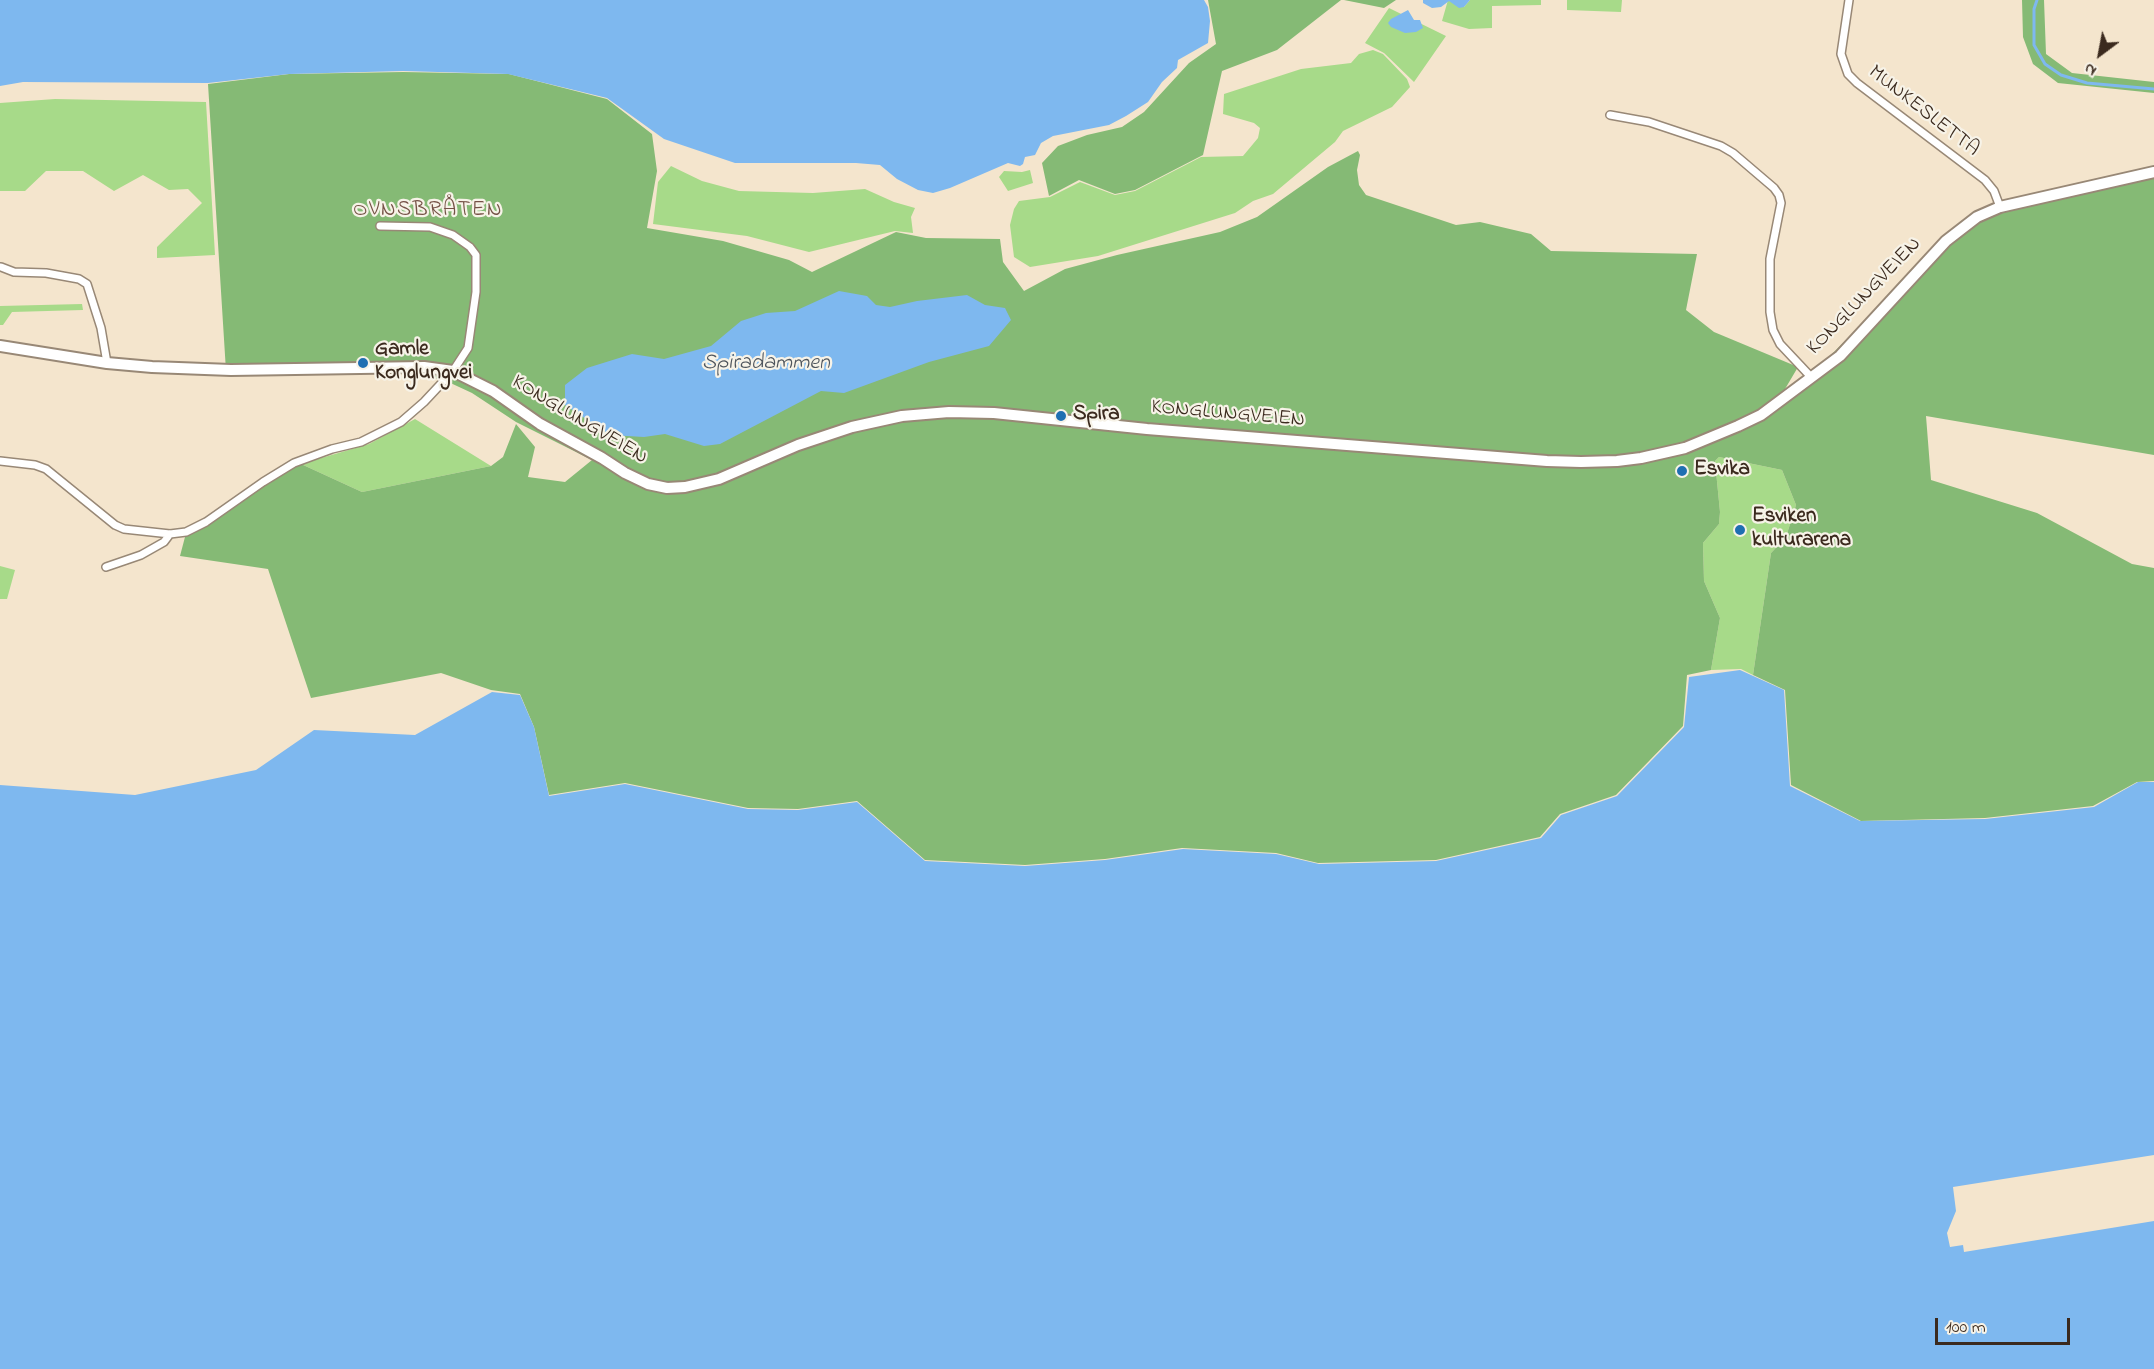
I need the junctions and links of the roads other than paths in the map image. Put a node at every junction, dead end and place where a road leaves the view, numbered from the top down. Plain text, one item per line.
1 (1849, 0) edge
2 (1610, 115) dead end
3 (2154, 172) edge
4 (2000, 207) junction
5 (380, 226) dead end
6 (1, 267) edge
7 (0, 346) edge
8 (107, 363) junction
9 (453, 371) junction
10 (1812, 378) junction
11 (0, 462) edge
12 (170, 534) junction
13 (106, 567) dead end

1 - 4 street, MUNKESLETTA
2 - 10 street
3 - 4 street, KONGLUNGVEIEN
4 - 10 street, KONGLUNGVEIEN
5 - 9 street
6 - 8 street
7 - 8 street, KONGLUNGVEIEN
8 - 9 street, KONGLUNGVEIEN
9 - 10 street, KONGLUNGVEIEN
9 - 12 street
11 - 12 street
12 - 13 street

